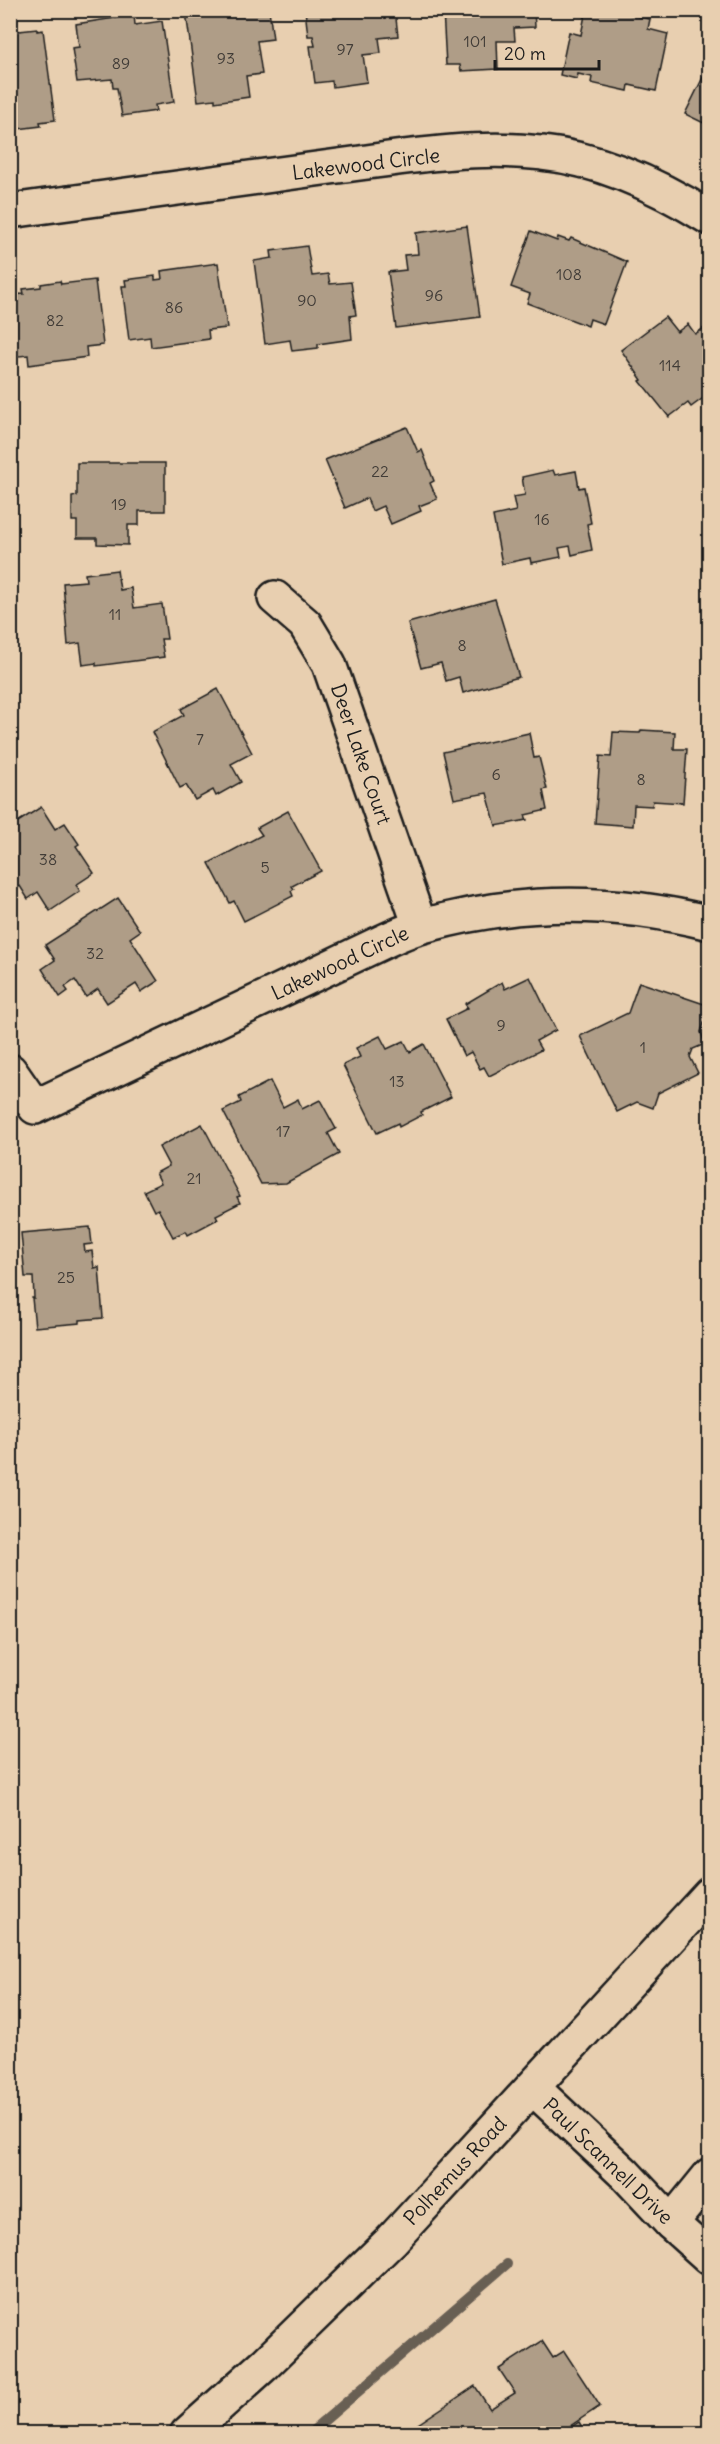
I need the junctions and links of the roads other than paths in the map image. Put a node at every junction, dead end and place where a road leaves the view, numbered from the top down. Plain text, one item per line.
1 (10, 212) edge
2 (710, 218) edge
3 (275, 598) dead end
4 (710, 923) edge
5 (420, 926) junction
6 (10, 1071) edge
7 (710, 1894) edge
8 (533, 2088) junction
9 (710, 2175) edge
10 (671, 2223) junction
11 (710, 2258) edge
12 (187, 2433) edge

1 - 2 street, Lakewood Circle
3 - 5 street, Deer Lake Court
4 - 5 street, Lakewood Circle
5 - 6 street, Lakewood Circle
7 - 8 street, Polhemus Road
8 - 10 street, Paul Scannell Drive
8 - 12 street, Polhemus Road
9 - 10 street
10 - 11 street, Paul Scannell Drive

